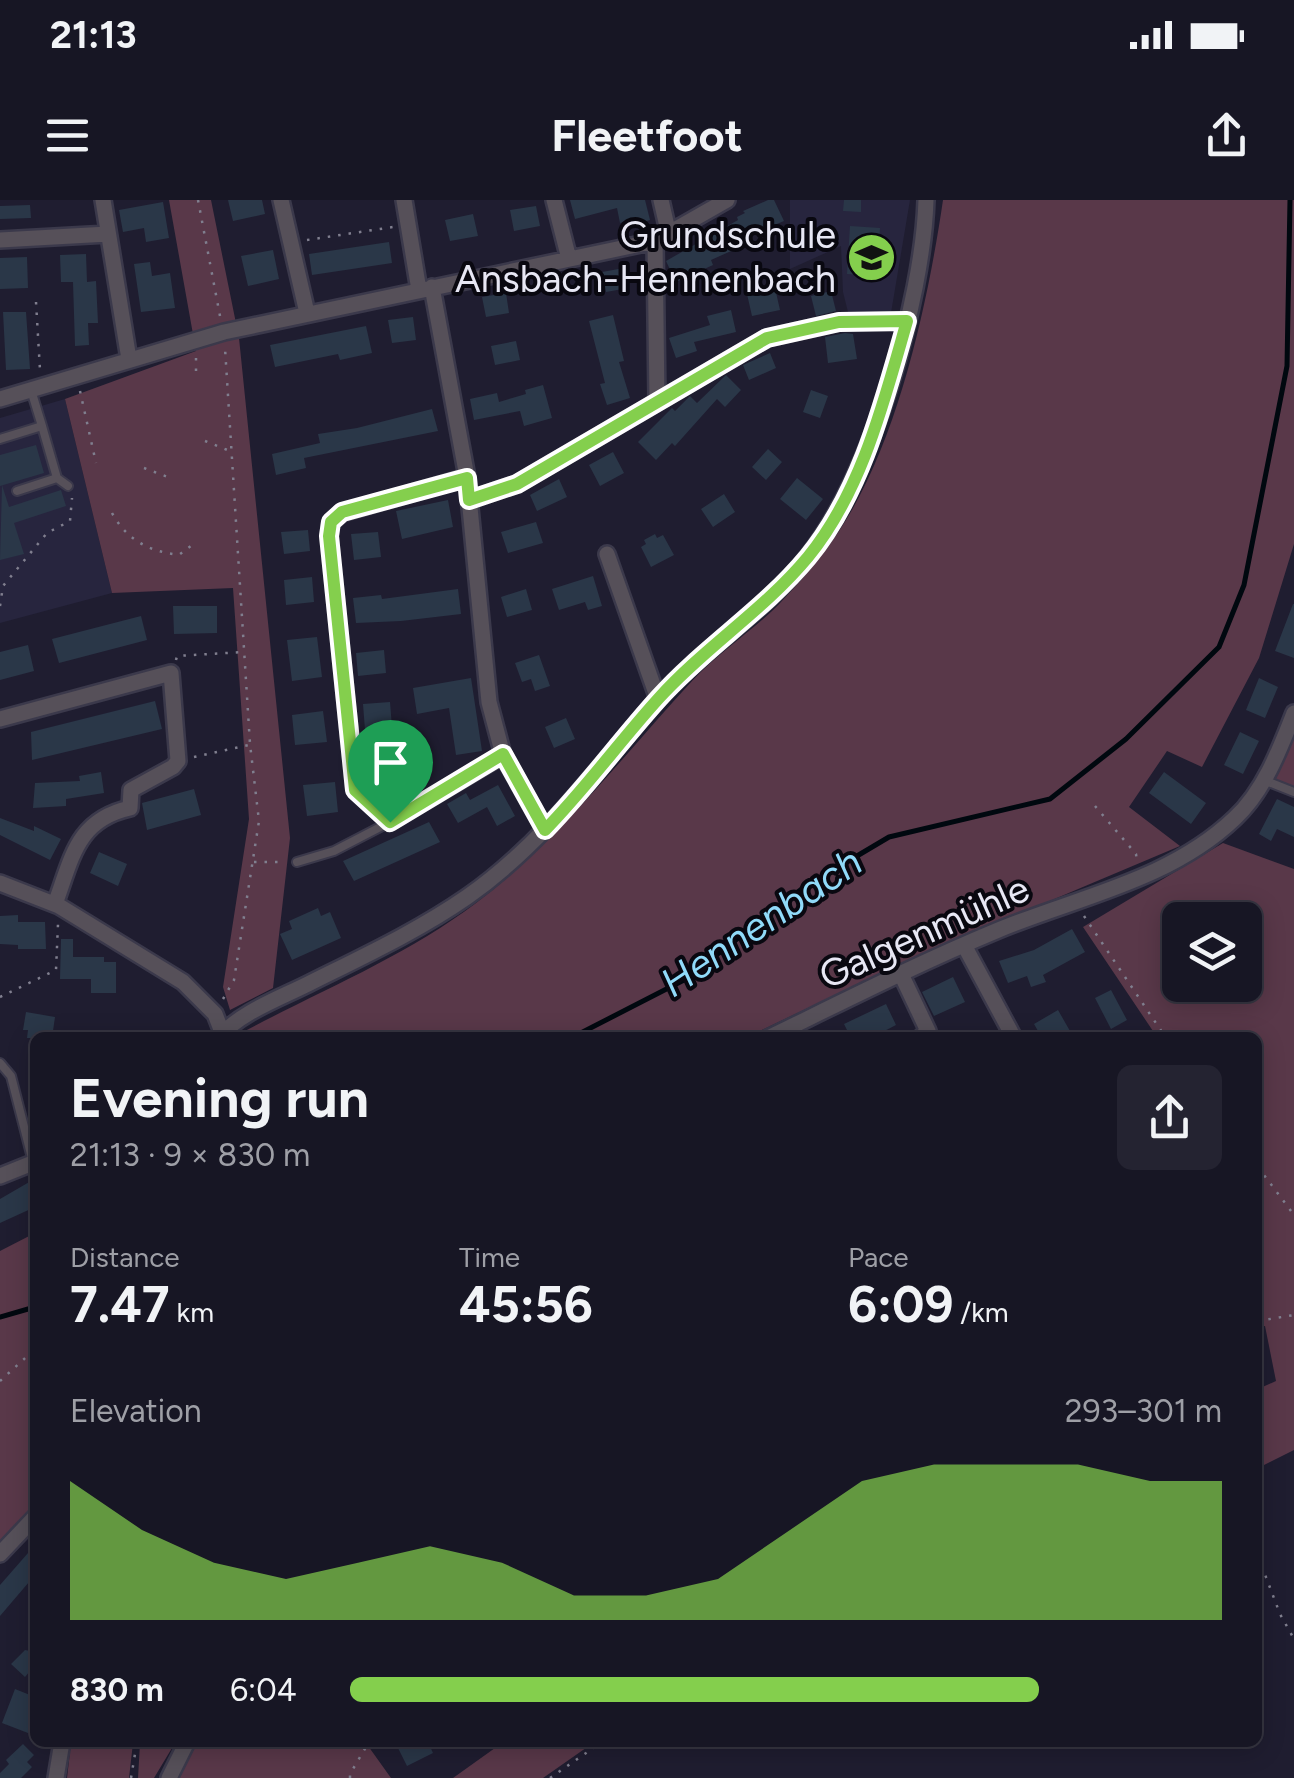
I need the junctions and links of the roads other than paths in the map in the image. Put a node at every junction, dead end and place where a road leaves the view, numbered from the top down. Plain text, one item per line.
1 (103, 200) edge
2 (281, 200) edge
3 (404, 200) edge
4 (554, 200) edge
5 (662, 200) edge
6 (727, 200) edge
7 (926, 200) edge
8 (108, 234) junction
9 (662, 238) junction
10 (0, 240) edge
11 (568, 259) junction
12 (426, 289) junction
13 (307, 314) junction
14 (907, 321) junction
15 (128, 359) junction
16 (37, 388) junction
17 (0, 399) edge
18 (657, 400) junction
19 (42, 426) junction
20 (0, 438) edge
21 (57, 478) junction
22 (467, 478) junction
23 (68, 486) road end
24 (17, 490) dead end
25 (469, 500) junction
26 (607, 554) dead end
27 (658, 699) junction
28 (0, 718) edge
29 (1293, 719) edge
30 (503, 754) junction
31 (1264, 781) junction
32 (1294, 792) edge
33 (390, 822) junction
34 (545, 830) junction
35 (297, 862) road end
36 (0, 883) edge
37 (56, 905) junction
38 (964, 945) junction
39 (901, 974) junction
40 (219, 1032) edge
41 (224, 1032) edge
42 (780, 1032) edge
43 (927, 1032) edge
44 (1011, 1032) edge
45 (0, 1063) edge
46 (30, 1147) edge
47 (30, 1164) edge
48 (0, 1176) edge
49 (30, 1522) edge
50 (0, 1554) edge
51 (61, 1747) edge
52 (184, 1747) edge
53 (56, 1778) edge
54 (168, 1778) edge

1 - 8 street
2 - 13 street
3 - 12 street
4 - 11 street
5 - 9 street
6 - 9 street
7 - 14 street
8 - 10 street
8 - 15 street
9 - 11 street
9 - 18 street
11 - 12 street
12 - 13 street
12 - 22 street
13 - 15 street
14 - 18 street
14 - 27 street
15 - 16 street
16 - 17 street
16 - 19 lane
18 - 25 street
19 - 20 lane
19 - 21 lane
21 - 23 lane
21 - 24 lane
22 - 25 street
22 - 33 street
25 - 30 street
26 - 27 street
27 - 34 street
28 - 37 street
29 - 31 street, Galgenmühle
30 - 33 street
30 - 34 street
31 - 32 lane
31 - 38 street, Galgenmühle
33 - 35 lane
34 - 41 street
36 - 37 street
37 - 40 street
38 - 39 street, Galgenmühle
38 - 44 street
39 - 42 street, Galgenmühle
39 - 43 street
45 - 46 lane
47 - 48 street
49 - 50 street
51 - 53 street
52 - 54 street

